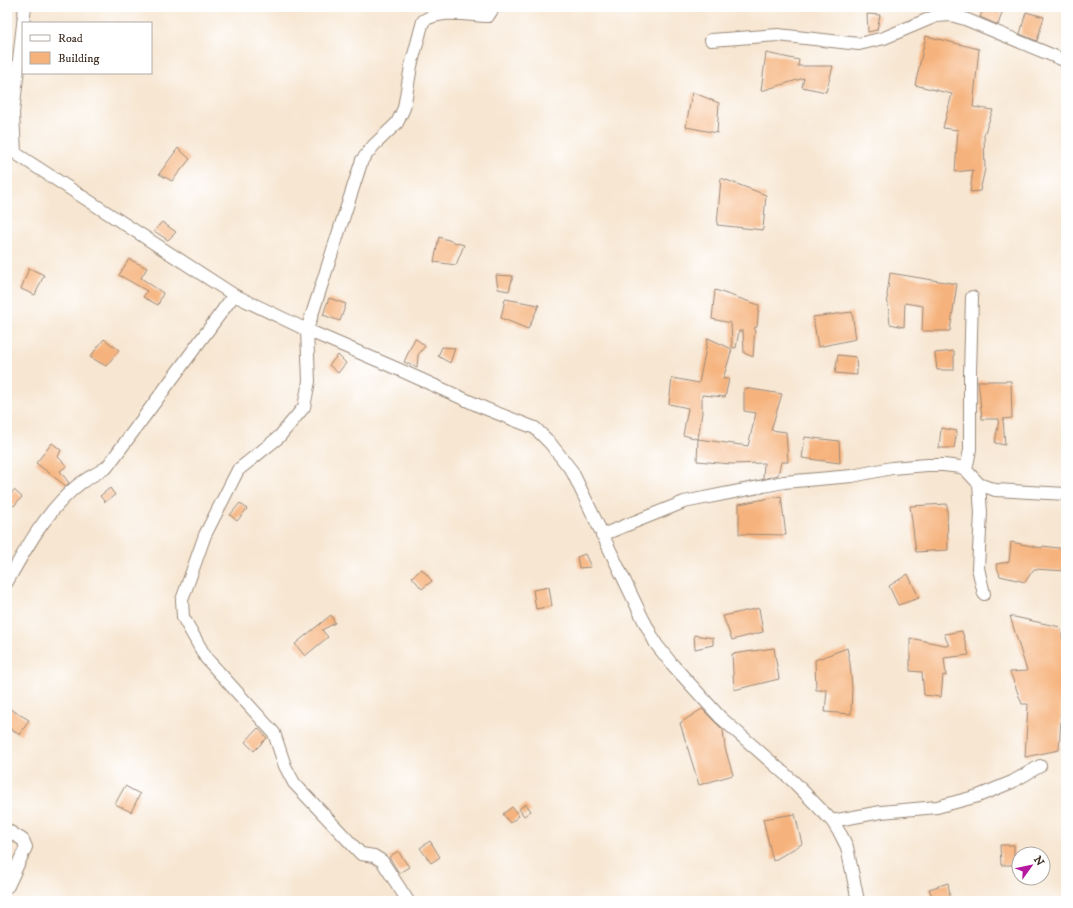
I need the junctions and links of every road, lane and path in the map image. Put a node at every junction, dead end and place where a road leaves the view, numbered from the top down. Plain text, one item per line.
1 (25, 7) edge
2 (494, 7) edge
3 (23, 22) edge
4 (22, 32) edge
5 (711, 40) dead end
6 (1066, 61) edge
7 (11, 152) edge
8 (234, 295) junction
9 (972, 297) dead end
10 (306, 330) junction
11 (966, 470) junction
12 (979, 484) junction
13 (1066, 494) edge
14 (602, 535) junction
15 (7, 582) edge
16 (984, 594) dead end
17 (1040, 766) dead end
18 (832, 822) junction
19 (7, 830) edge
20 (8, 886) edge
21 (408, 901) edge
22 (858, 901) edge

1 - 3 street
2 - 10 street
4 - 7 street
5 - 6 street
7 - 8 street
8 - 10 street
8 - 15 street
9 - 11 street
10 - 14 street
10 - 21 street
11 - 12 street
11 - 14 street
12 - 13 street
12 - 16 street
14 - 18 street
17 - 18 street
18 - 22 street
19 - 20 street

